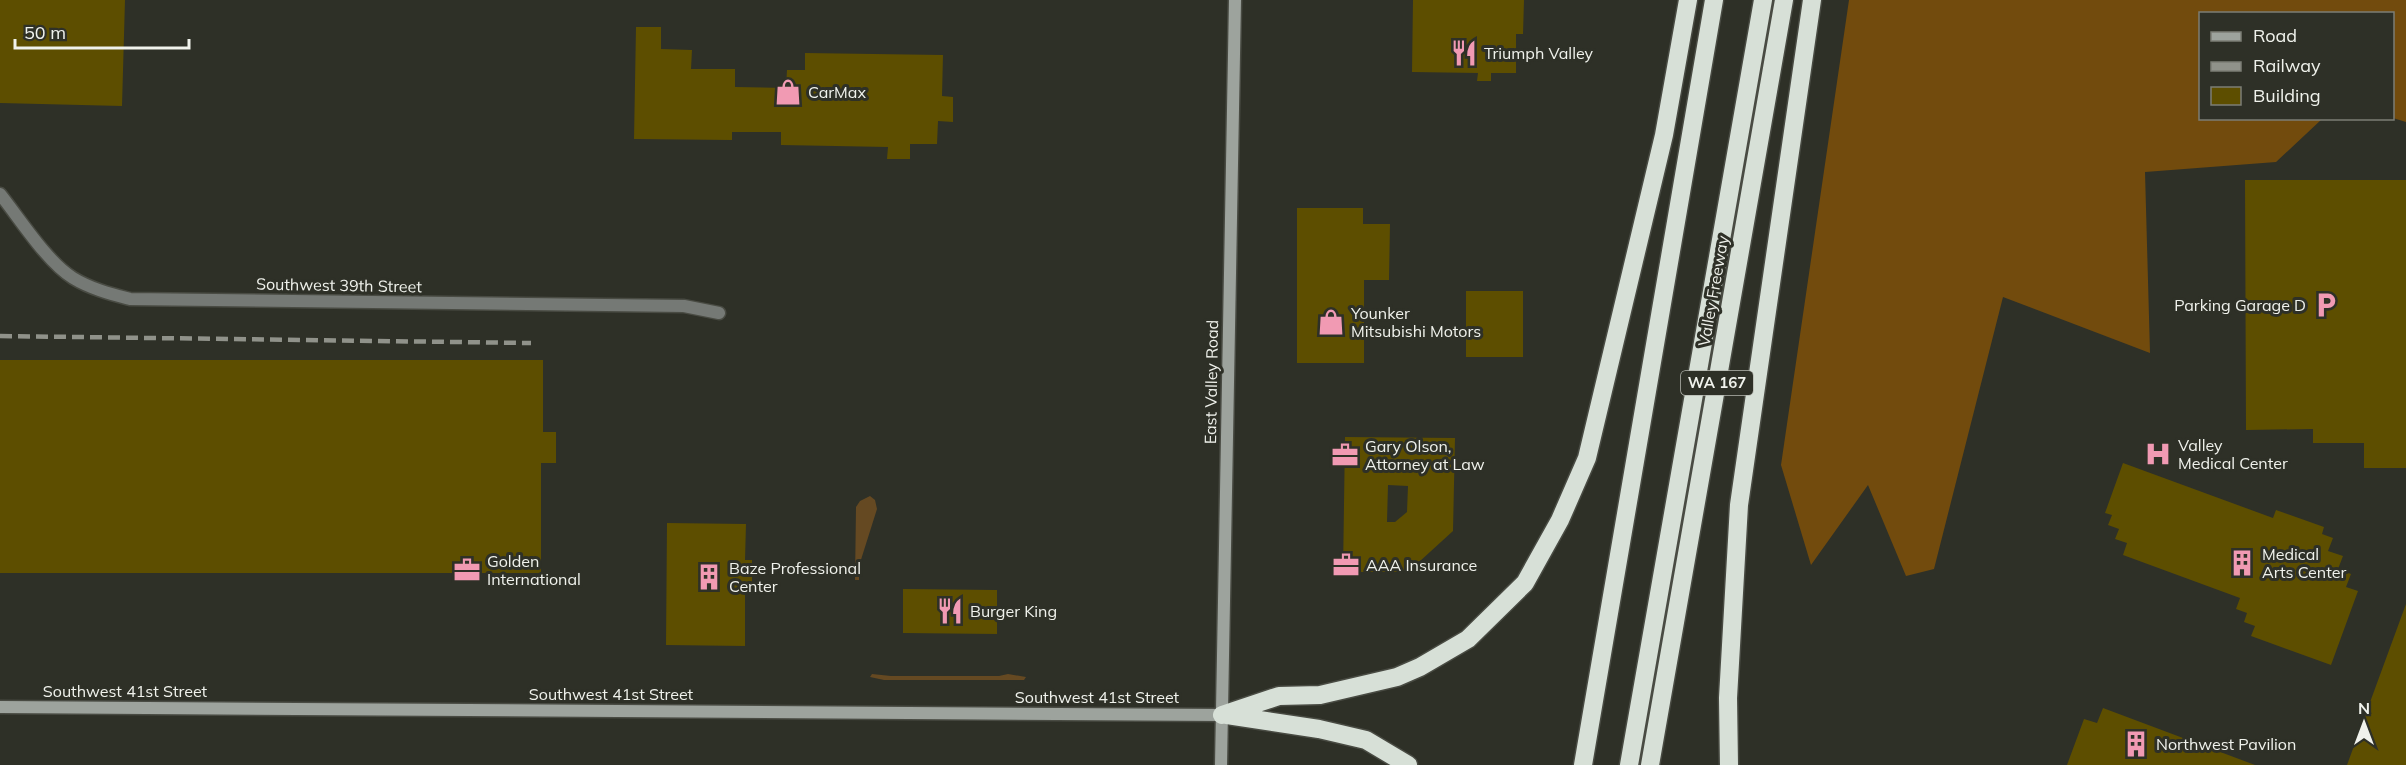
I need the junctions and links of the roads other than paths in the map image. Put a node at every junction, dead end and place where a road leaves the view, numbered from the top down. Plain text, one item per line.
1 (1235, 0) edge
2 (1688, 0) edge
3 (1714, 0) edge
4 (1763, 0) edge
5 (1784, 0) edge
6 (1812, 0) edge
7 (0, 194) edge
8 (719, 314) dead end
9 (0, 707) edge
10 (1222, 715) junction
11 (1221, 765) edge
12 (1408, 765) edge
13 (1583, 765) edge
14 (1629, 765) edge
15 (1650, 765) edge
16 (1729, 765) edge

1 - 10 main road, East Valley Road
2 - 10 highway
3 - 13 highway
4 - 14 highway
5 - 15 highway, Valley Freeway / WA 167
6 - 16 highway
7 - 8 street, Southwest 39th Street
9 - 10 main road, Southwest 41st Street
10 - 11 main road, East Valley Road
10 - 12 highway

